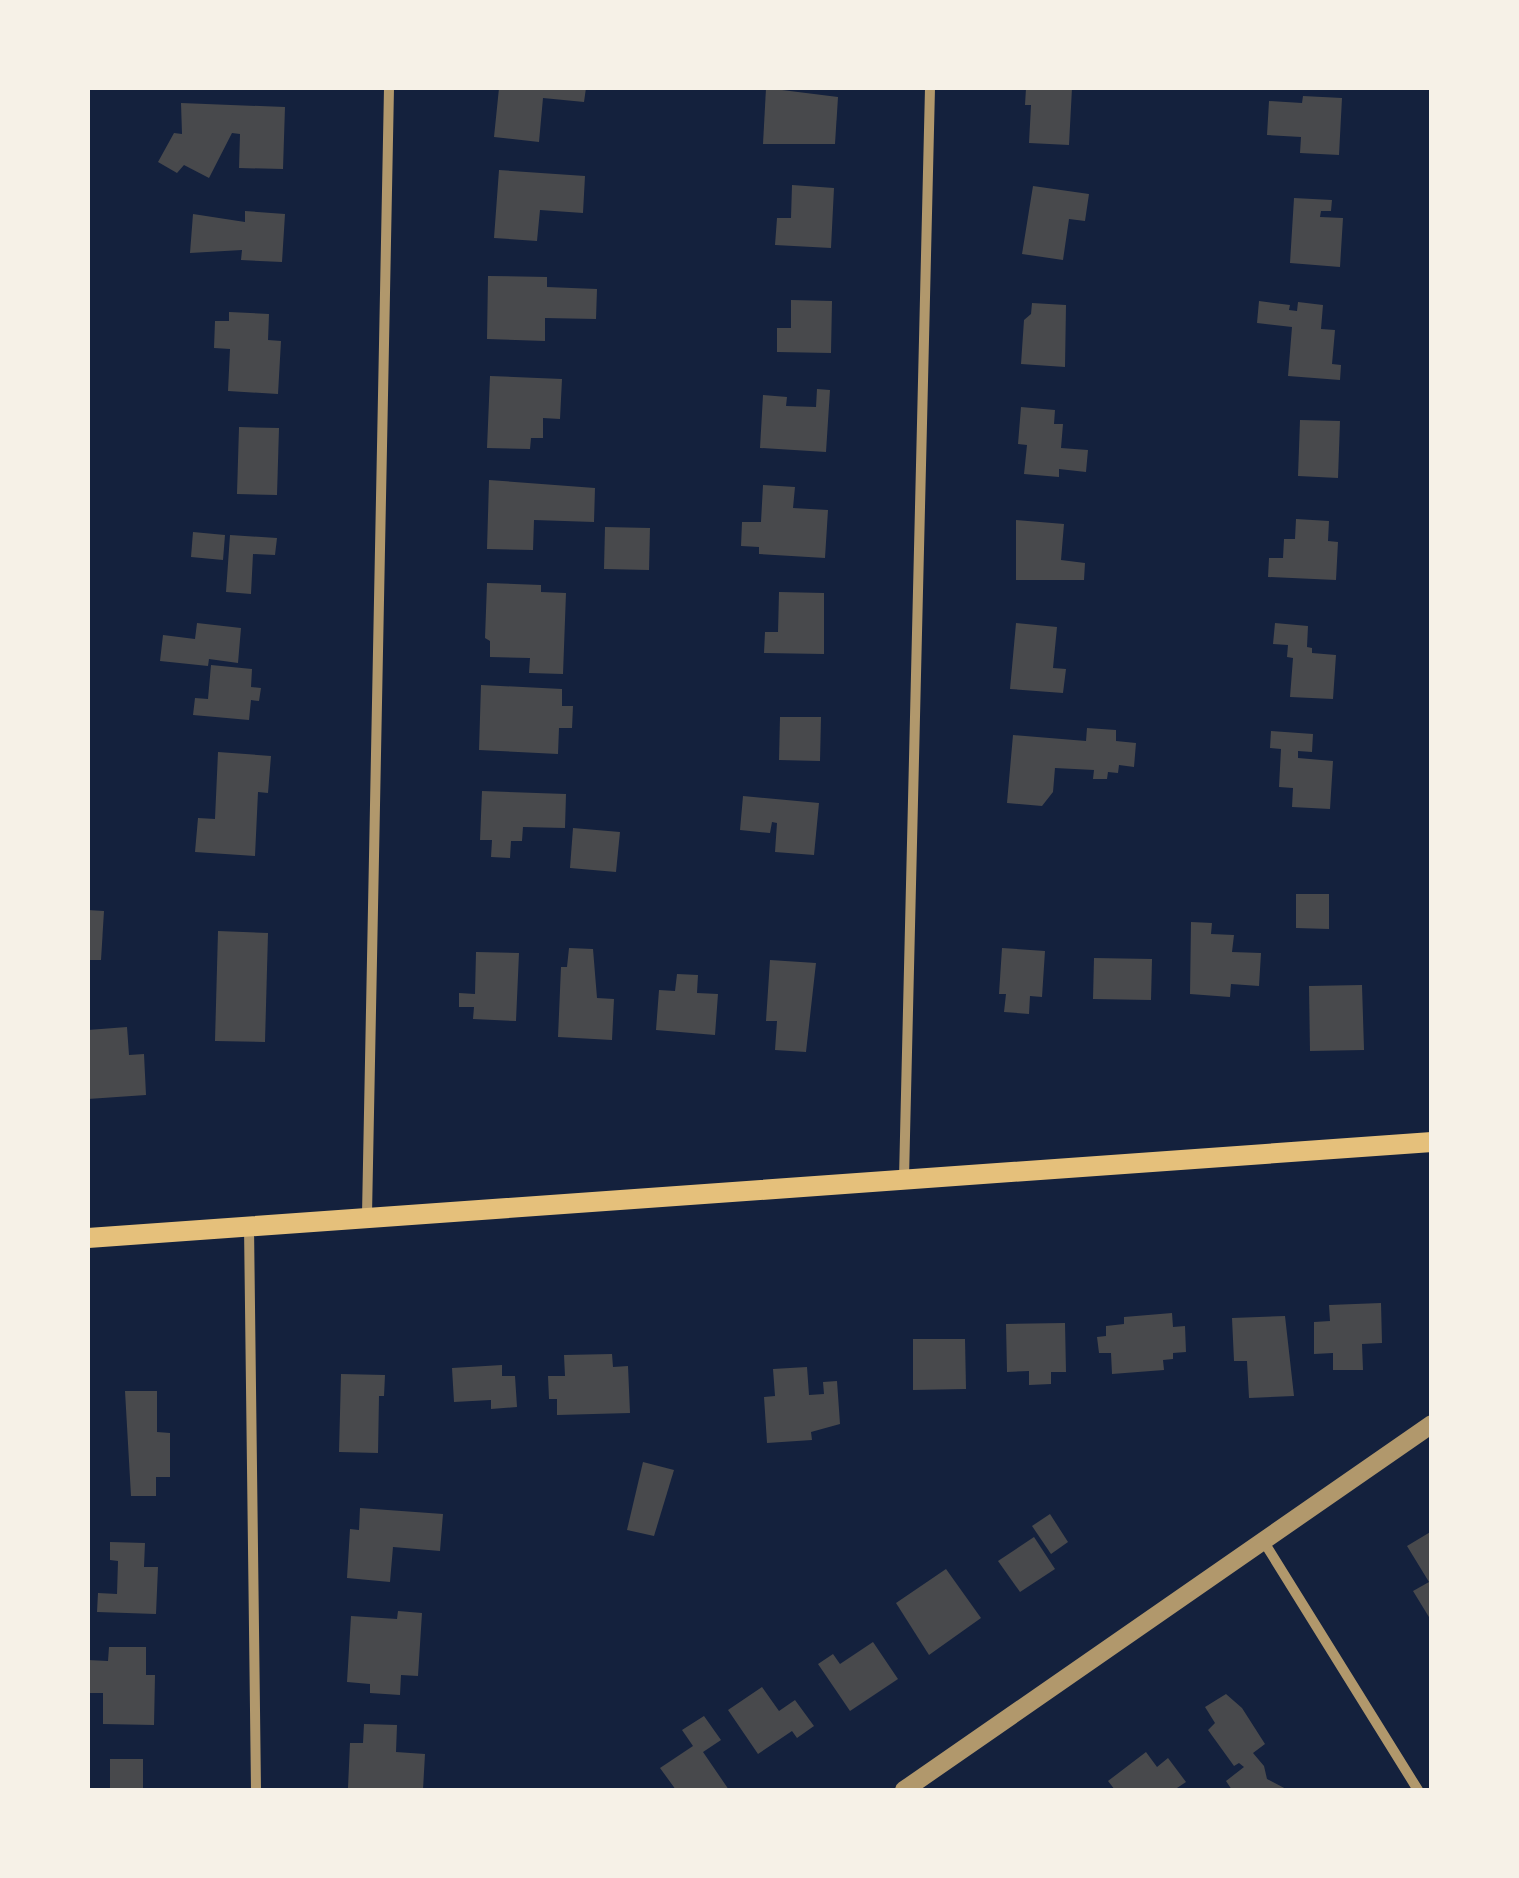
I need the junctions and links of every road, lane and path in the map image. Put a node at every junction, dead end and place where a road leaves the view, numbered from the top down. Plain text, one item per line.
1 (390, 88) edge
2 (930, 88) edge
3 (1432, 1142) edge
4 (904, 1178) junction
5 (367, 1216) junction
6 (249, 1225) junction
7 (88, 1238) edge
8 (1432, 1424) edge
9 (1264, 1542) junction
10 (256, 1790) edge
11 (904, 1790) edge
12 (1418, 1790) edge

1 - 5 street
2 - 4 street
3 - 4 main road
4 - 5 main road
5 - 6 main road
6 - 7 main road
6 - 10 street
8 - 9 street
9 - 11 street
9 - 12 street

